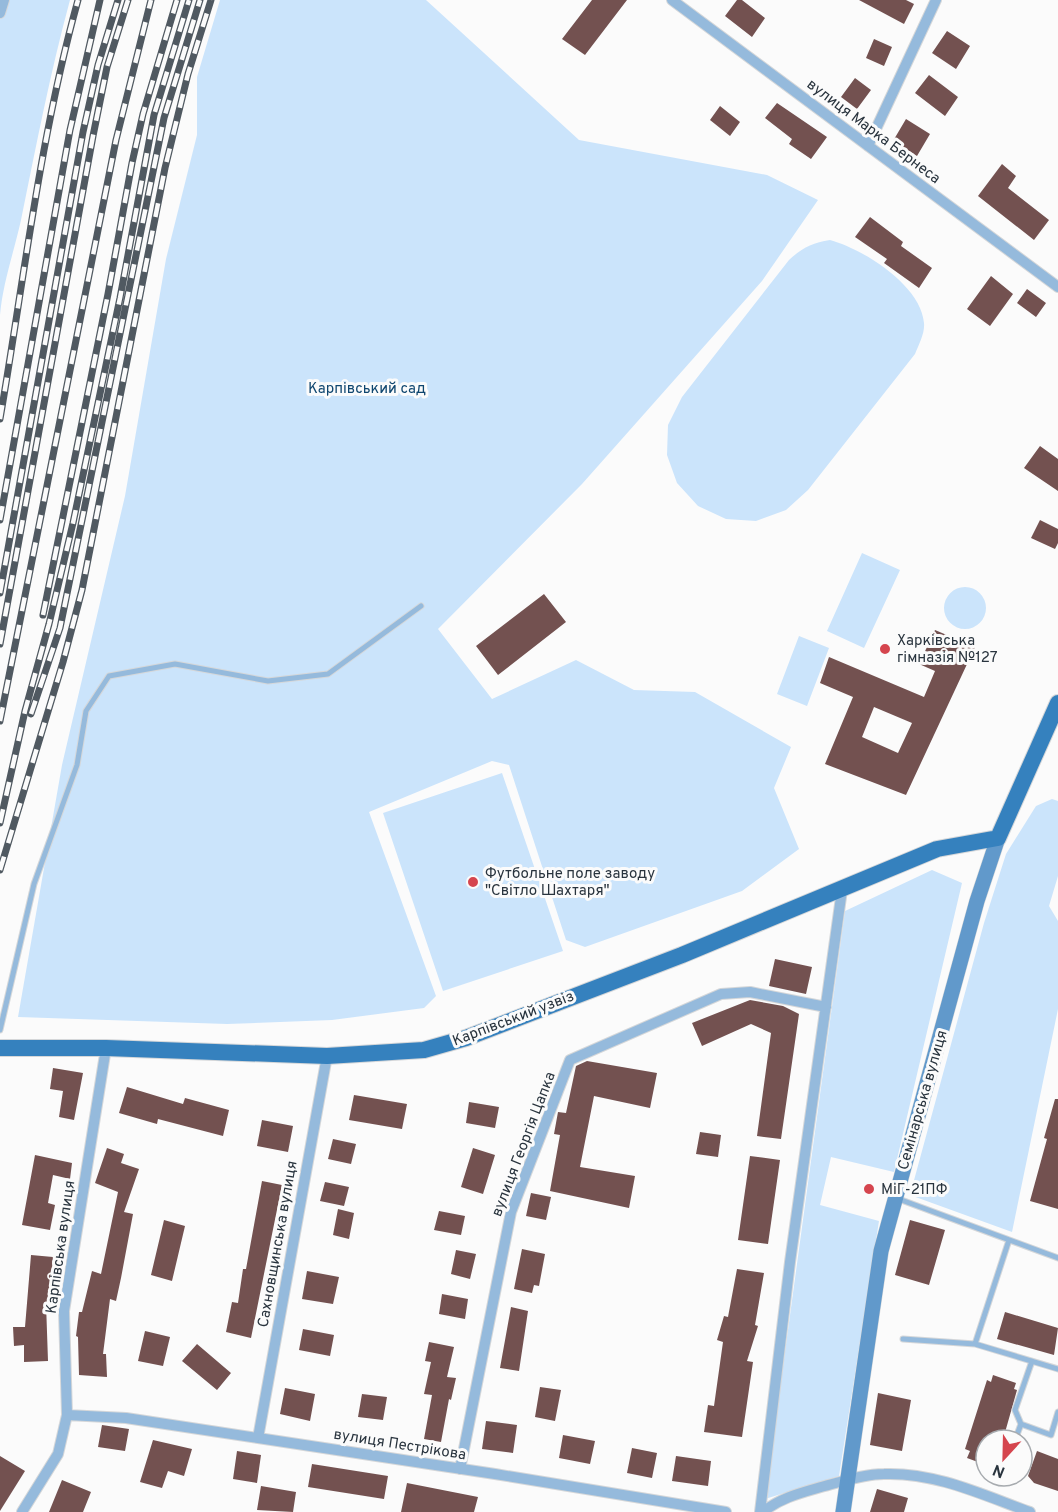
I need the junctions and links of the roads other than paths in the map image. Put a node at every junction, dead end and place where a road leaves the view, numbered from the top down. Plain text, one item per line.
1 (4, 0) edge
2 (672, 0) edge
3 (936, 0) edge
4 (0, 13) edge
5 (868, 146) junction
6 (1058, 287) edge
7 (421, 606) dead end
8 (1058, 703) edge
9 (998, 838) junction
10 (842, 890) junction
11 (826, 1007) junction
12 (0, 1030) edge
13 (0, 1048) edge
14 (106, 1048) junction
15 (327, 1056) junction
16 (894, 1198) junction
17 (1009, 1240) junction
18 (1058, 1258) edge
19 (903, 1338) dead end
20 (975, 1344) junction
21 (1032, 1361) junction
22 (1058, 1369) edge
23 (1058, 1412) edge
24 (68, 1415) junction
25 (1021, 1424) junction
26 (1020, 1428) edge
27 (258, 1438) junction
28 (460, 1469) junction
29 (848, 1480) junction
30 (22, 1512) edge
31 (726, 1512) edge
32 (761, 1512) edge
33 (843, 1512) edge
34 (1030, 1512) edge

1 - 4 street
2 - 5 street, вулиця Марка Бернеса
3 - 5 street
5 - 6 street, вулиця Марка Бернеса
7 - 12 lane
8 - 9 main road, Семінарська вулиця
9 - 10 main road, Карпівський узвіз
9 - 16 main road, Семінарська вулиця
10 - 11 street
10 - 15 main road, Карпівський узвіз
11 - 28 street, вулиця Георгія Цапка
11 - 32 street
13 - 14 main road, Карпівський узвіз
14 - 15 main road, Карпівський узвіз
14 - 24 street, Карпівська вулиця
15 - 27 street, Сахновщинська вулиця
16 - 17 lane
16 - 29 main road, Семінарська вулиця
17 - 18 lane
17 - 20 lane
19 - 20 lane
20 - 21 lane
21 - 22 lane
21 - 25 lane
23 - 25 lane
24 - 27 street, вулиця Пестрікова
24 - 30 street, Карпівська вулиця
25 - 26 lane
27 - 28 street, вулиця Пестрікова
28 - 31 street, вулиця Пестрікова
29 - 32 street
29 - 33 main road, Семінарська вулиця
29 - 34 street

